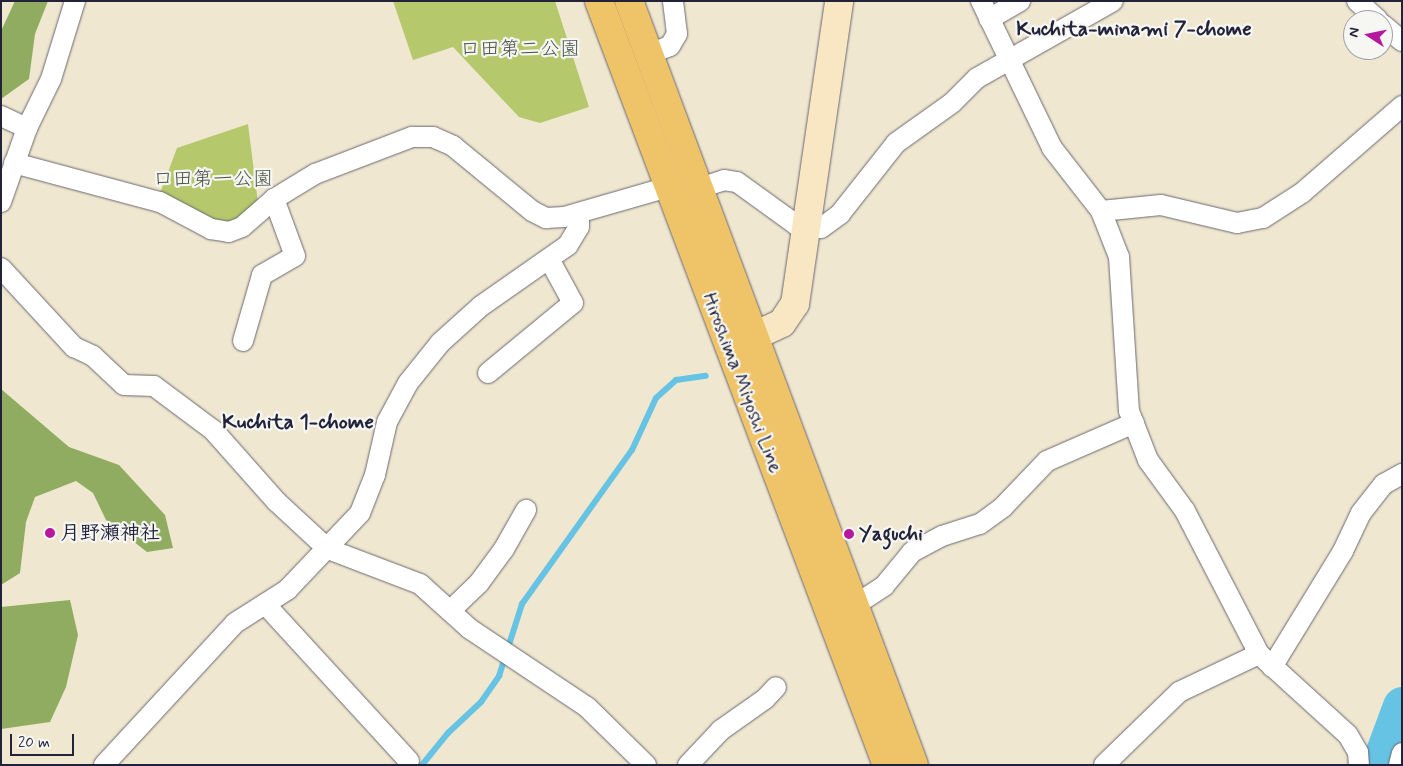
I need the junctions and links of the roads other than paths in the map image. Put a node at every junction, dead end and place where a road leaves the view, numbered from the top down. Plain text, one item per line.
1 (75, 1) edge
2 (599, 1) edge
3 (629, 1) edge
4 (673, 1) edge
5 (839, 1) edge
6 (1020, 1) edge
7 (1113, 1) edge
8 (1357, 1) edge
9 (985, 10) edge
10 (1367, 10) edge
11 (649, 54) junction
12 (1008, 63) junction
13 (1402, 106) edge
14 (1, 116) edge
15 (27, 128) junction
16 (14, 163) junction
17 (668, 187) junction
18 (700, 188) junction
19 (274, 199) junction
20 (1, 202) edge
21 (1101, 211) junction
22 (578, 213) junction
23 (805, 229) junction
24 (549, 259) junction
25 (1, 268) edge
26 (755, 337) junction
27 (243, 341) dead end
28 (729, 348) junction
29 (488, 373) dead end
30 (1134, 423) junction
31 (1402, 474) edge
32 (526, 510) dead end
33 (328, 549) junction
34 (265, 604) junction
35 (855, 605) junction
36 (450, 611) junction
37 (1266, 660) junction
38 (776, 687) dead end
39 (1402, 753) edge
40 (409, 761) dead end
41 (104, 765) edge
42 (646, 765) edge
43 (688, 765) edge
44 (887, 765) edge
45 (914, 765) edge
46 (1104, 765) edge
47 (1359, 765) edge
48 (1399, 765) edge

1 - 15 street
2 - 17 main road, Hiroshima Miyoshi Line
3 - 11 main road, Hiroshima Miyoshi Line
4 - 11 street
5 - 23 street
6 - 9 street
7 - 12 street
8 - 10 street
9 - 12 street
11 - 18 main road, Hiroshima Miyoshi Line
12 - 21 street
12 - 23 street
13 - 21 street
14 - 15 street
15 - 16 street
16 - 19 street
16 - 20 street
17 - 22 street
17 - 28 main road, Hiroshima Miyoshi Line
18 - 23 street
18 - 26 main road, Hiroshima Miyoshi Line
19 - 22 street
19 - 27 street
21 - 30 street
22 - 24 street
23 - 26 street
24 - 29 street
24 - 33 street
25 - 33 street
26 - 28 street
26 - 35 main road, Hiroshima Miyoshi Line
28 - 44 main road, Hiroshima Miyoshi Line
30 - 35 street
30 - 37 street
31 - 37 street
32 - 36 street
33 - 34 street
33 - 36 street
34 - 40 street
34 - 41 street
35 - 45 main road, Hiroshima Miyoshi Line
36 - 42 street
37 - 46 street
37 - 47 street
38 - 43 street
39 - 48 street

